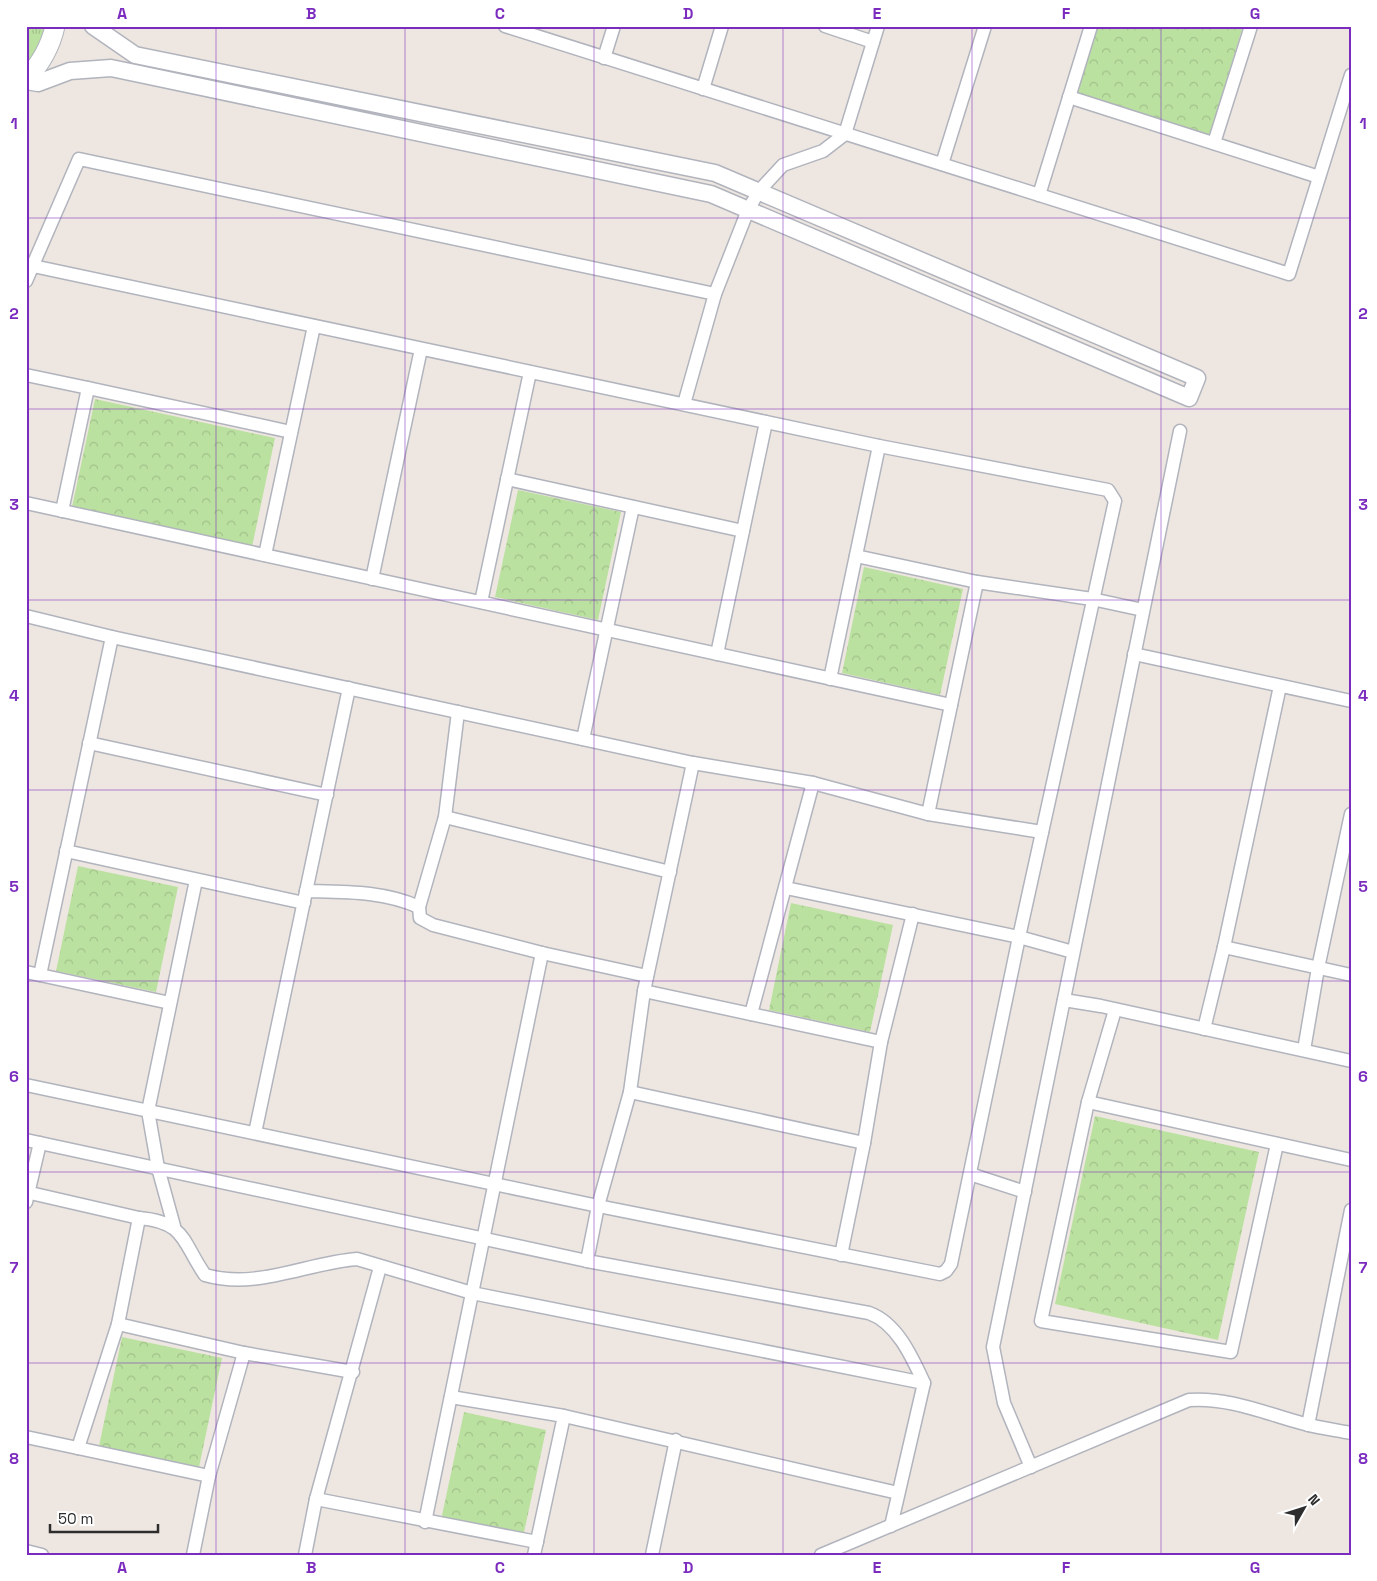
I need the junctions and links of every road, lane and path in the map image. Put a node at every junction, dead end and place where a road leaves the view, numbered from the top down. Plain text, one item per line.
1 (55, 26) edge
2 (93, 26) edge
3 (504, 26) edge
4 (614, 26) edge
5 (722, 26) edge
6 (825, 26) edge
7 (878, 26) edge
8 (985, 26) edge
9 (1091, 26) edge
10 (1251, 26) edge
11 (873, 42) junction
12 (604, 58) junction
13 (1351, 75) edge
14 (26, 80) edge
15 (703, 89) junction
16 (1069, 97) junction
17 (845, 134) junction
18 (1214, 144) junction
19 (942, 164) junction
20 (1319, 177) junction
21 (759, 191) junction
22 (1039, 195) junction
23 (748, 210) junction
24 (33, 266) junction
25 (26, 281) edge
26 (715, 294) junction
27 (314, 326) junction
28 (421, 348) junction
29 (530, 372) junction
30 (26, 374) edge
31 (88, 388) junction
32 (684, 404) junction
33 (766, 422) junction
34 (1180, 431) dead end
35 (291, 432) junction
36 (879, 446) junction
37 (507, 479) junction
38 (26, 503) edge
39 (633, 506) junction
40 (62, 511) junction
41 (743, 531) junction
42 (265, 555) junction
43 (856, 556) junction
44 (372, 579) junction
45 (977, 582) junction
46 (1092, 599) junction
47 (481, 602) junction
48 (1143, 610) junction
49 (26, 616) edge
50 (606, 630) junction
51 (112, 637) junction
52 (717, 654) junction
53 (1134, 654) junction
54 (830, 679) junction
55 (1280, 686) junction
56 (349, 688) junction
57 (1351, 701) edge
58 (951, 705) junction
59 (458, 712) junction
60 (583, 739) junction
61 (89, 743) junction
62 (693, 763) junction
63 (813, 783) junction
64 (327, 795) junction
65 (928, 814) junction
66 (1351, 814) edge
67 (445, 817) junction
68 (1042, 832) junction
69 (66, 851) junction
70 (670, 872) junction
71 (196, 880) junction
72 (786, 888) junction
73 (305, 897) junction
74 (419, 907) junction
75 (913, 914) junction
76 (1019, 937) junction
77 (1224, 947) junction
78 (1073, 952) junction
79 (542, 953) junction
80 (1318, 968) junction
81 (26, 972) edge
82 (40, 975) junction
83 (1351, 975) edge
84 (648, 976) junction
85 (644, 990) junction
86 (1064, 1000) junction
87 (170, 1003) junction
88 (1115, 1010) junction
89 (751, 1014) junction
90 (1204, 1029) junction
91 (880, 1042) junction
92 (1304, 1050) junction
93 (1351, 1061) edge
94 (26, 1085) edge
95 (630, 1092) junction
96 (1088, 1102) junction
97 (148, 1110) junction
98 (255, 1133) junction
99 (26, 1140) edge
100 (40, 1143) junction
101 (864, 1143) junction
102 (1277, 1144) junction
103 (1351, 1160) edge
104 (158, 1168) junction
105 (970, 1174) junction
106 (494, 1184) junction
107 (1025, 1192) junction
108 (27, 1196) edge
109 (598, 1206) junction
110 (1351, 1210) edge
111 (139, 1218) junction
112 (174, 1226) junction
113 (483, 1239) junction
114 (841, 1255) junction
115 (586, 1262) junction
116 (380, 1267) junction
117 (472, 1294) junction
118 (118, 1324) junction
119 (244, 1353) junction
120 (353, 1372) junction
121 (924, 1383) junction
122 (451, 1397) junction
123 (564, 1416) junction
124 (1308, 1425) junction
125 (1351, 1433) edge
126 (26, 1437) edge
127 (676, 1440) junction
128 (78, 1448) junction
129 (1031, 1467) junction
130 (209, 1476) junction
131 (898, 1493) junction
132 (316, 1499) junction
133 (425, 1522) junction
134 (891, 1526) junction
135 (535, 1549) edge
136 (26, 1551) edge
137 (42, 1555) edge
138 (193, 1555) edge
139 (305, 1555) edge
140 (652, 1555) edge
141 (822, 1555) edge

1 - 14 main road
2 - 21 street
3 - 12 street
4 - 12 street
5 - 15 street
6 - 11 street
7 - 11 street
8 - 19 street
9 - 16 street
10 - 18 street
11 - 17 street
12 - 15 street
13 - 20 street
14 - 23 street
15 - 17 street
16 - 18 street
16 - 22 street
17 - 19 street
17 - 21 street
18 - 20 street
19 - 22 street
20 - 22 street
21 - 23 street
21 - 23 street
23 - 26 street
24 - 25 street
24 - 26 street
24 - 27 street
26 - 32 street
27 - 28 street
27 - 35 street
28 - 29 street
28 - 44 street
29 - 32 street
29 - 37 street
30 - 31 street
31 - 35 street
31 - 40 street
32 - 33 street
33 - 36 street
33 - 41 street
34 - 48 street
35 - 42 street
36 - 43 street
36 - 46 street
37 - 39 street
37 - 47 street
38 - 40 street
39 - 41 street
39 - 50 street
40 - 42 street
41 - 52 street
42 - 44 street
43 - 45 street
43 - 54 street
44 - 47 street
45 - 46 street
45 - 58 street
46 - 48 street
46 - 68 street
47 - 50 street
48 - 53 street
49 - 51 street
50 - 52 street
50 - 60 street
51 - 56 street
51 - 61 street
52 - 54 street
53 - 55 street
53 - 78 street
54 - 58 street
55 - 57 street
55 - 77 street
56 - 59 street
56 - 64 street
58 - 65 street
59 - 60 street
59 - 67 street
60 - 62 street
61 - 64 street
61 - 69 street
62 - 63 street
62 - 70 street
63 - 65 street
63 - 72 street
64 - 73 street
65 - 68 street
66 - 80 street
67 - 70 street
67 - 74 street
68 - 76 street
69 - 71 street
69 - 82 street
70 - 84 street
71 - 73 street
71 - 87 street
72 - 75 street
72 - 89 street
73 - 74 street
73 - 98 street
74 - 79 street
75 - 76 street
75 - 91 street
76 - 78 street
76 - 105 street
77 - 80 street
77 - 90 street
78 - 86 street
79 - 84 street
79 - 106 street
80 - 83 street
80 - 92 street
81 - 82 street
82 - 87 street
84 - 85 street
85 - 89 street
85 - 95 street
86 - 88 street
86 - 107 street
87 - 97 street
88 - 90 street
88 - 96 street
89 - 91 street
90 - 92 street
91 - 101 street
92 - 93 street
94 - 97 street
95 - 101 street
95 - 109 street
96 - 102 street
96 - 102 street
97 - 98 street
97 - 104 street
98 - 106 street
99 - 100 street
100 - 104 street
100 - 108 street
101 - 114 street
102 - 103 street
104 - 112 street
104 - 113 street
105 - 107 street
105 - 114 street
106 - 109 street
106 - 113 street
107 - 129 street
108 - 111 street
109 - 114 street
109 - 115 street
110 - 124 street
111 - 112 street
111 - 118 street
112 - 116 street
113 - 115 street
113 - 117 street
115 - 121 street
116 - 117 street
116 - 120 street
117 - 121 street
117 - 122 street
118 - 119 street
118 - 128 street
119 - 120 street
119 - 130 street
120 - 132 street
121 - 131 street
122 - 123 street
122 - 133 street
123 - 127 street
123 - 135 street
124 - 125 street
124 - 129 street
126 - 128 street
127 - 131 street
127 - 140 street
128 - 130 street
129 - 134 street
130 - 138 street
131 - 134 street
132 - 133 street
132 - 139 street
133 - 135 street
134 - 141 street
136 - 137 street

